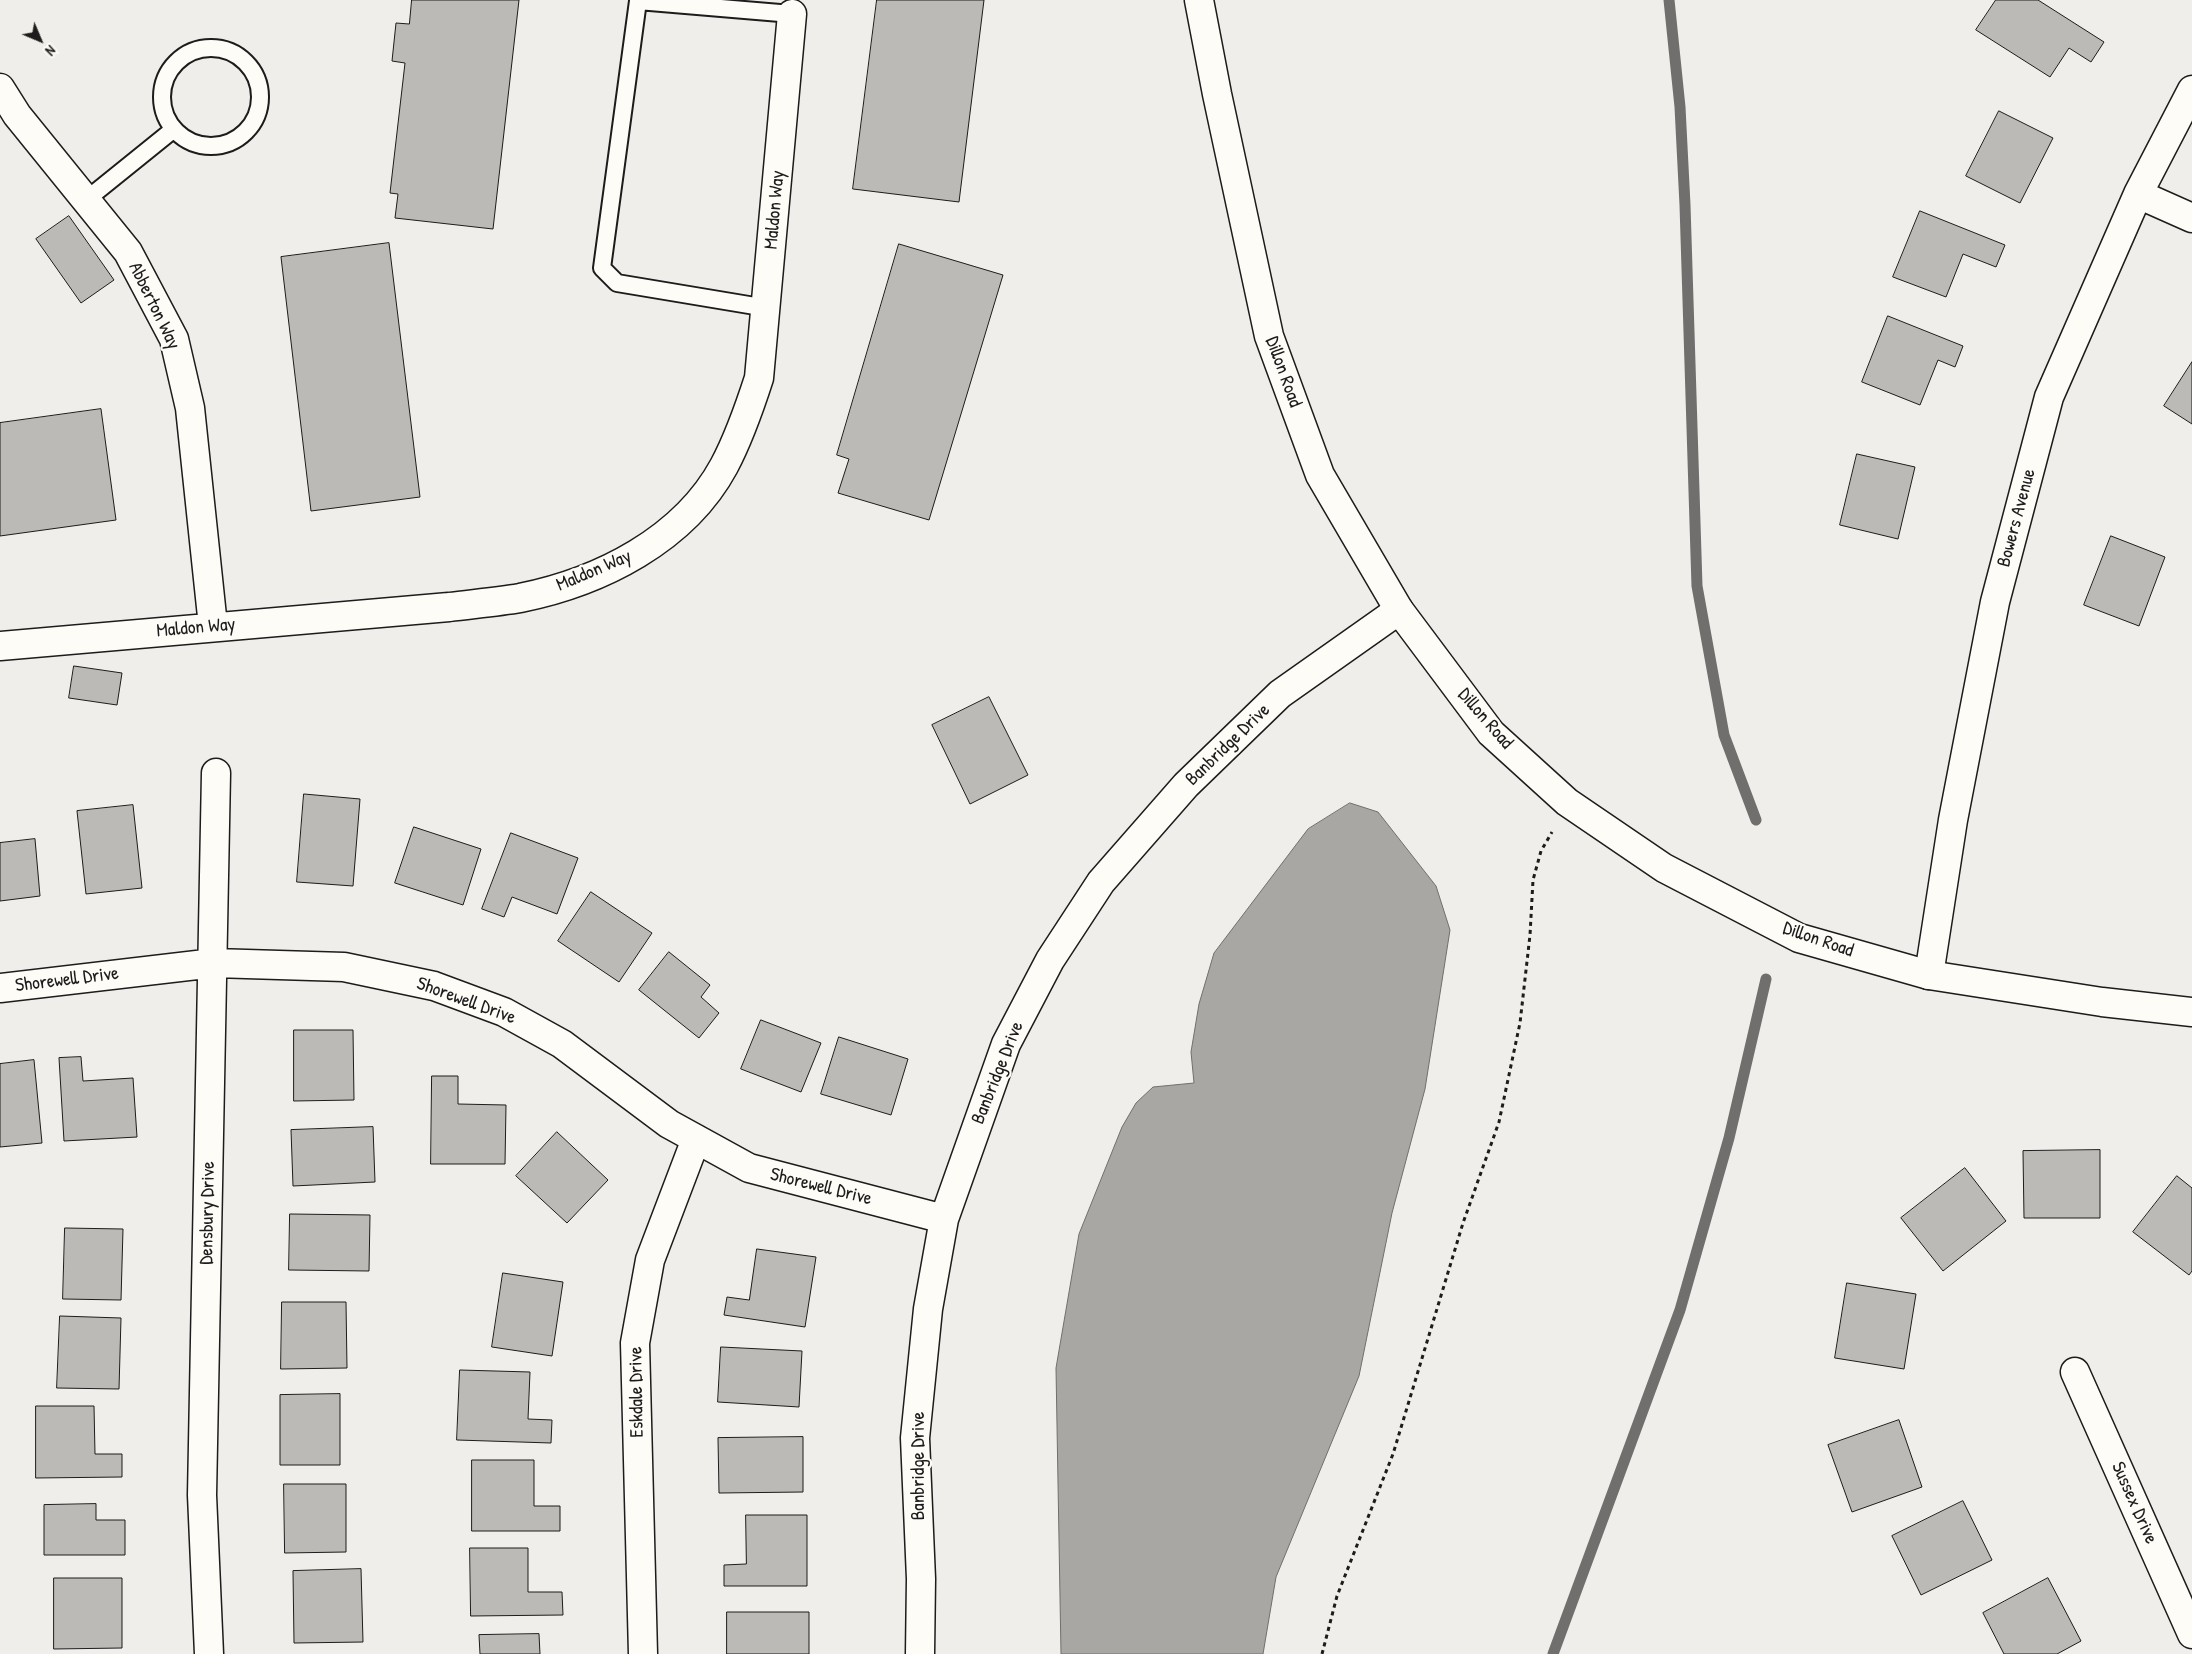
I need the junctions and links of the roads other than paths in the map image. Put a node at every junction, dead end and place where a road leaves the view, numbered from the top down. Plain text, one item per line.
1 (1199, 0) edge
2 (792, 14) joint
3 (0, 88) edge
4 (2192, 90) edge
5 (174, 129) junction
6 (2138, 194) junction
7 (86, 200) junction
8 (2192, 218) edge
9 (766, 308) junction
10 (1398, 610) junction
11 (213, 626) junction
12 (0, 646) edge
13 (216, 773) dead end
14 (214, 963) junction
15 (1929, 975) junction
16 (0, 988) edge
17 (2192, 1012) edge
18 (696, 1139) junction
19 (944, 1218) junction
20 (2075, 1372) dead end
21 (2192, 1634) edge
22 (209, 1654) edge
23 (643, 1654) edge
24 (920, 1654) edge

1 - 10 street, Dillon Road
2 - 9 street, Maldon Way
2 - 9 lane
3 - 7 street, Abberton Way
4 - 6 street, Bowers Avenue
5 - 5 lane
5 - 7 lane
6 - 8 street
6 - 15 street, Bowers Avenue
7 - 11 street, Abberton Way
9 - 11 street, Maldon Way
10 - 15 street, Dillon Road
10 - 19 street, Banbridge Drive
11 - 12 street, Maldon Way
13 - 14 street, Densbury Drive
14 - 16 street, Shorewell Drive
14 - 18 street, Shorewell Drive
14 - 22 street, Densbury Drive
15 - 17 street, Dillon Road
18 - 19 street, Shorewell Drive
18 - 23 street, Eskdale Drive
19 - 24 street, Banbridge Drive
20 - 21 street, Sussex Drive

